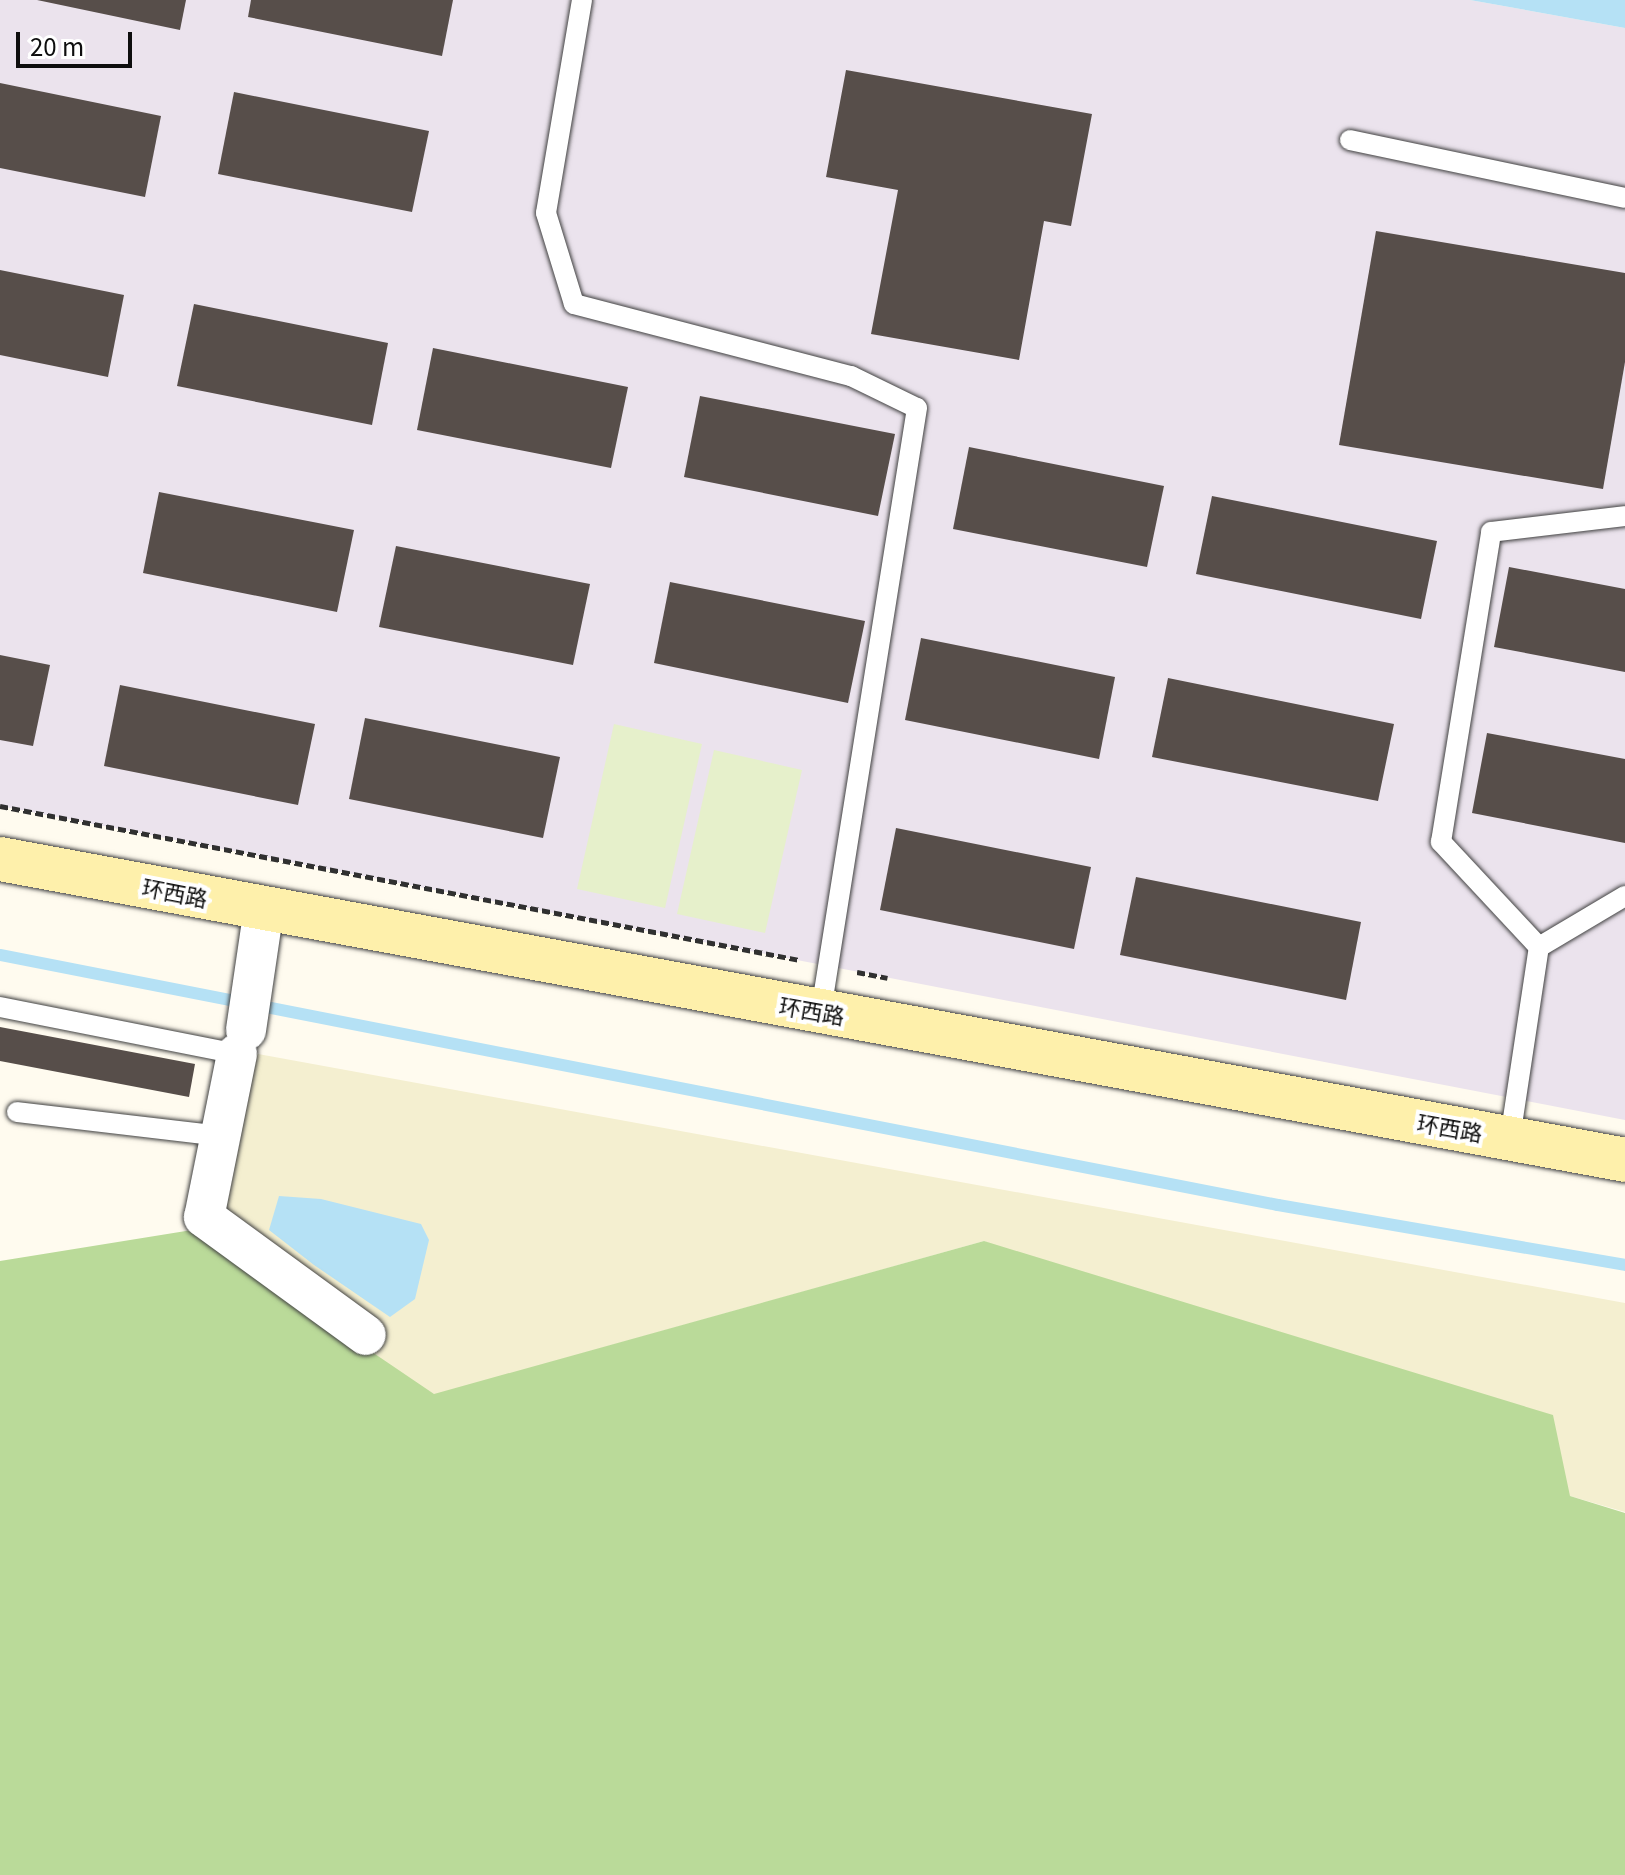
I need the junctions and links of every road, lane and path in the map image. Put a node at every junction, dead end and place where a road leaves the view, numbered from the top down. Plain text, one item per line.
1 (582, 0) edge
2 (1350, 140) dead end
3 (1625, 198) edge
4 (1625, 516) edge
5 (0, 859) edge
6 (1625, 896) edge
7 (264, 908) junction
8 (1539, 947) junction
9 (0, 1007) edge
10 (821, 1011) junction
11 (242, 1042) junction
12 (17, 1112) dead end
13 (220, 1136) junction
14 (1510, 1138) junction
15 (1625, 1160) edge
16 (366, 1335) dead end

1 - 10 lane
2 - 3 lane
4 - 8 lane
5 - 7 street, 环西路
6 - 8 lane
7 - 10 street, 环西路
7 - 11 street
8 - 14 lane
9 - 11 lane
10 - 14 street, 环西路
11 - 13 street
12 - 13 lane
13 - 16 street
14 - 15 street, 环西路

